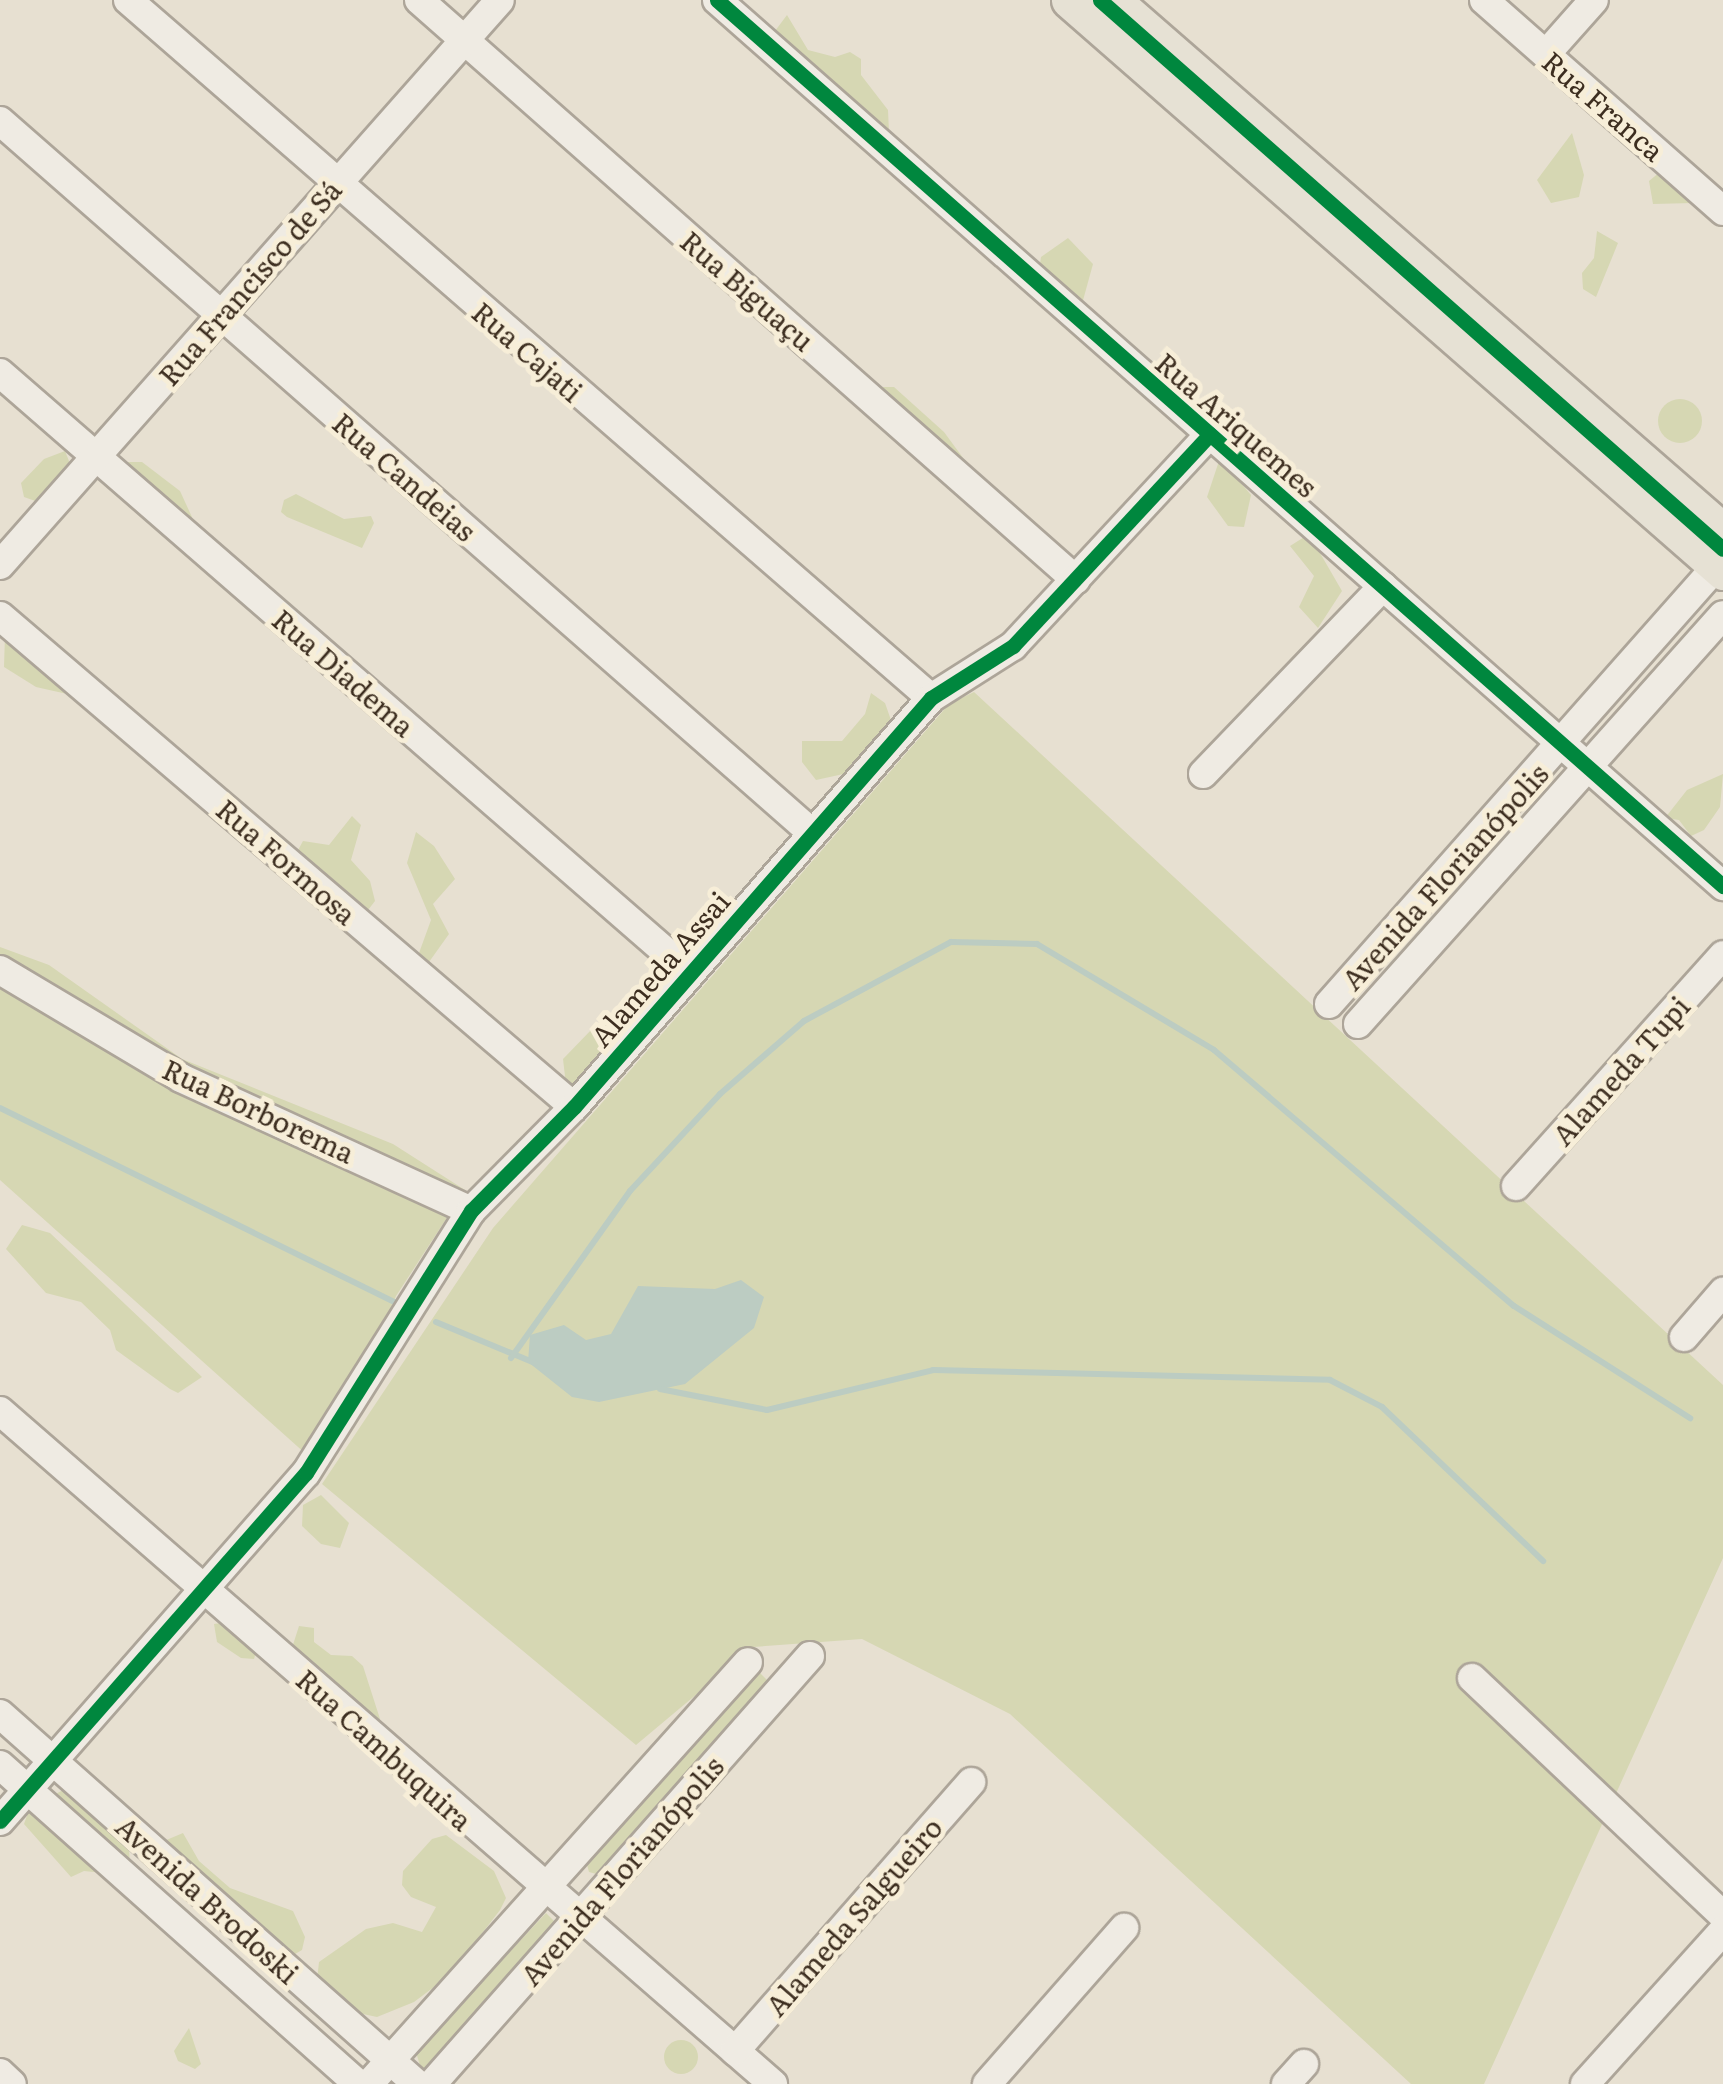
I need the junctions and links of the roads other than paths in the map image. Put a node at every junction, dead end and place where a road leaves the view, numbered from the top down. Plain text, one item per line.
1 (128, 0) edge
2 (419, 0) edge
3 (500, 0) edge
4 (717, 0) edge
5 (1069, 0) edge
6 (1113, 0) edge
7 (1484, 0) edge
8 (1594, 0) edge
9 (1133, 37) junction
10 (465, 40) junction
11 (1546, 54) junction
12 (0, 120) edge
13 (334, 184) junction
14 (1720, 203) edge
15 (221, 314) junction
16 (0, 373) edge
17 (1210, 434) junction
18 (96, 458) junction
19 (1723, 531) edge
20 (0, 565) edge
21 (1721, 566) edge
22 (1076, 580) junction
23 (1383, 586) junction
24 (1723, 614) edge
25 (0, 616) edge
26 (931, 698) junction
27 (1562, 744) junction
28 (1586, 766) junction
29 (1203, 774) dead end
30 (810, 831) junction
31 (1723, 886) edge
32 (1723, 955) edge
33 (0, 970) edge
34 (688, 971) junction
35 (1330, 1004) dead end
36 (1358, 1024) dead end
37 (574, 1106) junction
38 (1516, 1186) dead end
39 (471, 1211) junction
40 (1723, 1292) edge
41 (1684, 1337) dead end
42 (0, 1411) edge
43 (206, 1588) junction
44 (810, 1656) dead end
45 (748, 1662) dead end
46 (1472, 1678) dead end
47 (0, 1714) edge
48 (52, 1761) junction
49 (0, 1765) edge
50 (972, 1782) dead end
51 (28, 1790) junction
52 (0, 1820) edge
53 (545, 1891) junction
54 (1723, 1915) edge
55 (577, 1919) junction
56 (1124, 1928) dead end
57 (1723, 1930) edge
58 (736, 2051) junction
59 (390, 2061) junction
60 (0, 2073) edge
61 (12, 2084) edge
62 (358, 2084) edge
63 (369, 2084) edge
64 (417, 2084) edge
65 (432, 2084) edge
66 (773, 2084) edge
67 (987, 2084) edge
68 (1585, 2084) edge

1 - 13 street, Rua Cajati
2 - 10 street, Rua Biguaçu
3 - 10 street, Rua Francisco de Sá
4 - 17 street, Rua Ariquemes
5 - 9 main road
6 - 9 main road
7 - 11 street, Rua Franca
8 - 11 street
9 - 19 main road
9 - 21 main road
10 - 13 street, Rua Francisco de Sá
10 - 22 street, Rua Biguaçu
11 - 14 street, Rua Franca
12 - 15 street, Rua Candeias
13 - 15 street, Rua Francisco de Sá
13 - 26 street, Rua Cajati
15 - 18 street, Rua Francisco de Sá
15 - 30 street, Rua Candeias
16 - 18 street, Rua Diadema
17 - 22 street, Alameda Assai
17 - 23 street, Rua Ariquemes
18 - 20 street, Rua Francisco de Sá
18 - 34 street, Rua Diadema
21 - 27 street, Avenida Florianópolis
22 - 26 street, Alameda Assai
23 - 27 street, Rua Ariquemes
23 - 29 street
24 - 28 street, Avenida Florianópolis
25 - 37 street, Rua Formosa
26 - 30 street, Alameda Assai
27 - 28 street, Rua Ariquemes
27 - 35 street, Avenida Florianópolis
28 - 31 street, Rua Ariquemes
28 - 36 street, Avenida Florianópolis
30 - 34 street, Alameda Assai
32 - 38 street, Alameda Tupi
33 - 39 street, Rua Borborema
34 - 37 street, Alameda Assai
37 - 39 street, Alameda Assai
39 - 43 street, Alameda Assai
40 - 41 street
42 - 43 street, Rua Cambuquira
43 - 48 street, Alameda Assai
43 - 53 street, Rua Cambuquira
44 - 55 street, Avenida Florianópolis
45 - 53 street, Avenida Florianópolis
46 - 54 street
47 - 48 street, Avenida Brodoski
48 - 51 street, Alameda Assai
48 - 59 street, Avenida Brodoski
49 - 51 street, Avenida Brodoski
50 - 58 street, Alameda Salgueiro
51 - 52 street, Alameda Assai
51 - 62 street, Avenida Brodoski
53 - 55 street, Rua Cambuquira
53 - 59 street, Avenida Florianópolis
55 - 58 street, Rua Cambuquira
55 - 65 street, Avenida Florianópolis
56 - 67 street
57 - 68 street
58 - 66 street, Rua Cambuquira
59 - 63 street, Avenida Florianópolis
59 - 64 street, Avenida Brodoski
60 - 61 street

